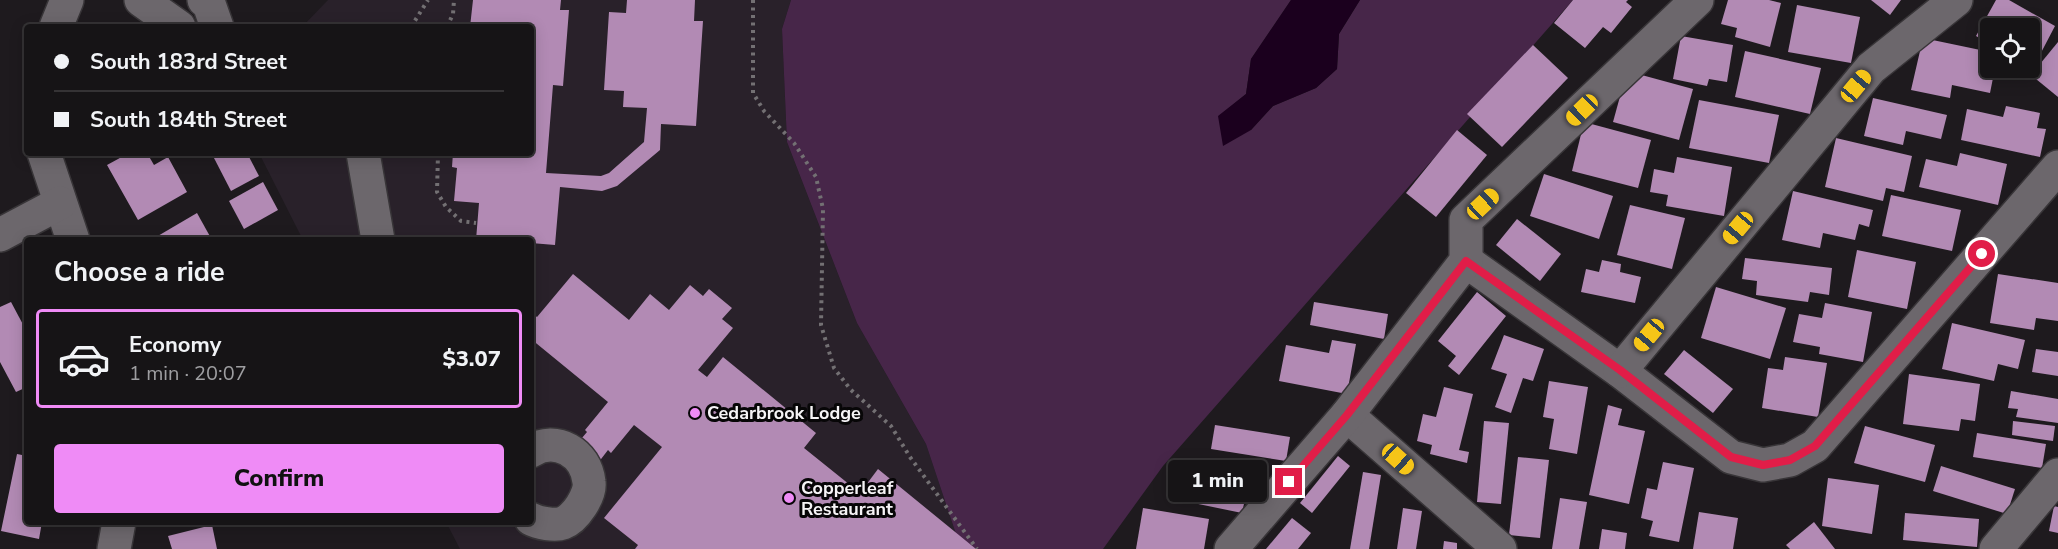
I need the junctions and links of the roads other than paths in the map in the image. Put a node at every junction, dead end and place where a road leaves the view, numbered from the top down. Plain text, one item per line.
1 (67, 0) edge
2 (141, 0) edge
3 (204, 0) edge
4 (1697, 0) edge
5 (1956, 0) edge
6 (57, 24) edge
7 (175, 24) edge
8 (216, 24) edge
9 (45, 156) edge
10 (364, 156) edge
11 (2058, 167) edge
12 (60, 204) junction
13 (0, 235) edge
14 (72, 237) edge
15 (377, 237) edge
16 (1466, 261) junction
17 (1620, 370) junction
18 (1347, 415) junction
19 (534, 449) edge
20 (2058, 475) edge
21 (534, 521) edge
22 (118, 525) edge
23 (571, 536) edge
24 (114, 549) edge
25 (1231, 549) edge
26 (1500, 549) edge
27 (1995, 549) edge

1 - 6 street
2 - 7 street
3 - 8 street
4 - 16 street
5 - 17 street
9 - 12 street
10 - 15 street
11 - 17 street
12 - 13 street
12 - 14 street
16 - 17 street
16 - 18 street
18 - 25 street
18 - 26 street
19 - 23 street
20 - 27 street
21 - 23 street
22 - 24 street

